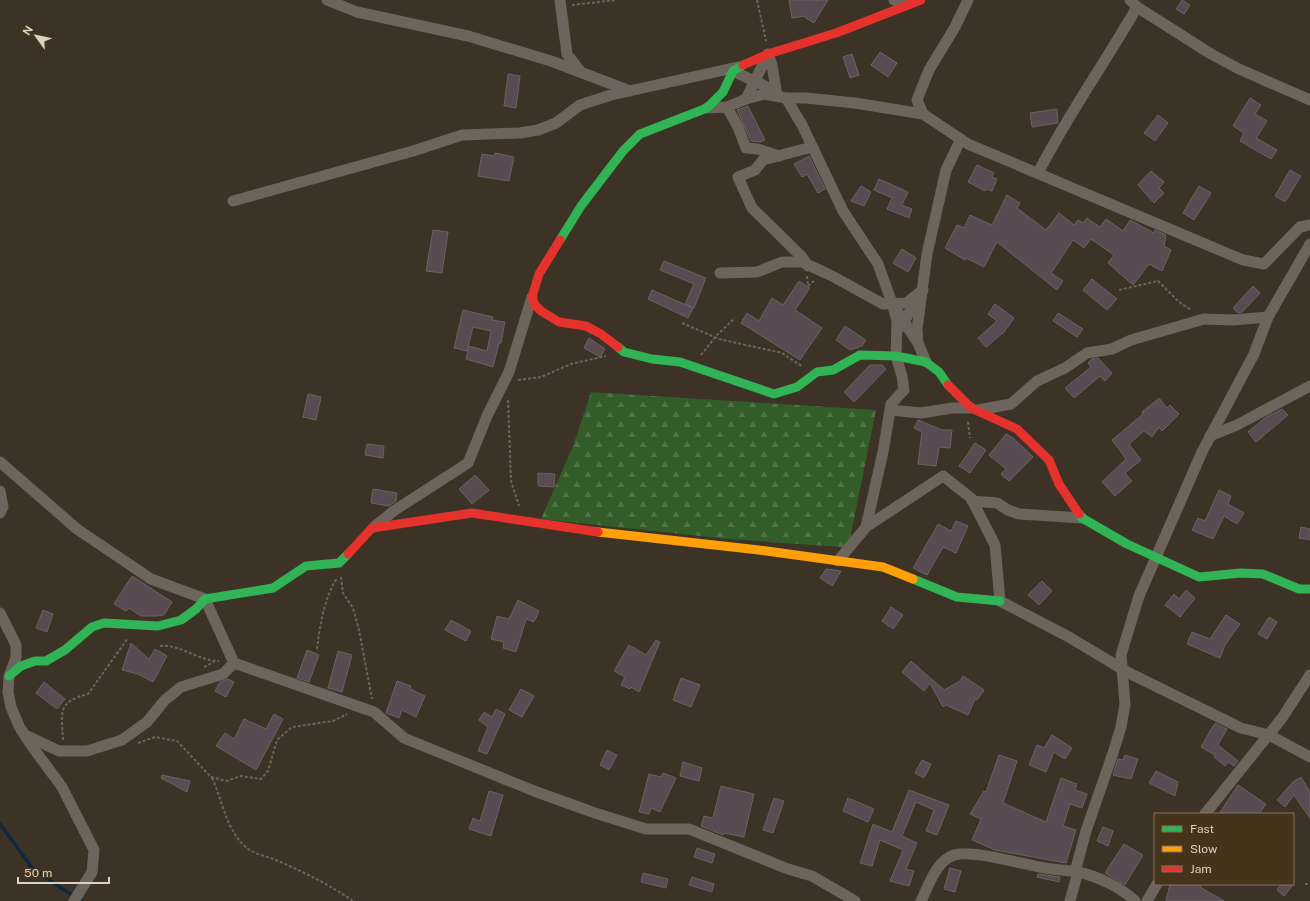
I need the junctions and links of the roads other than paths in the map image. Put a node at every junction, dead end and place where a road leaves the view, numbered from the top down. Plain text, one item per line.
1 (327, 0) edge
2 (894, 0) edge
3 (921, 0) edge
4 (968, 0) edge
5 (560, 2) edge
6 (1134, 4) edge
7 (905, 5) junction
8 (768, 54) junction
9 (736, 69) junction
10 (580, 72) junction
11 (754, 81) junction
12 (630, 91) junction
13 (781, 97) junction
14 (746, 99) junction
15 (1310, 100) edge
16 (726, 107) junction
17 (707, 108) junction
18 (923, 114) junction
19 (962, 139) junction
20 (812, 147) junction
21 (780, 156) junction
22 (1038, 173) junction
23 (233, 201) dead end
24 (1310, 224) edge
25 (1310, 244) edge
26 (808, 266) junction
27 (720, 273) dead end
28 (922, 291) junction
29 (532, 297) junction
30 (892, 303) junction
31 (1268, 317) junction
32 (904, 322) junction
33 (897, 337) junction
34 (918, 343) junction
35 (896, 356) junction
36 (926, 362) junction
37 (1310, 386) edge
38 (975, 409) junction
39 (890, 410) junction
40 (1210, 436) junction
41 (0, 462) edge
42 (0, 491) edge
43 (972, 501) junction
44 (0, 513) edge
45 (1082, 518) junction
46 (866, 527) junction
47 (372, 528) junction
48 (1156, 557) junction
49 (838, 561) junction
50 (1310, 589) edge
51 (205, 599) junction
52 (1000, 601) junction
53 (0, 613) edge
54 (234, 663) junction
55 (1122, 669) junction
56 (1310, 675) edge
57 (9, 676) junction
58 (1269, 734) junction
59 (24, 735) junction
60 (1310, 757) edge
61 (1206, 813) edge
62 (1076, 872) junction
63 (1156, 885) edge
64 (74, 901) edge
65 (855, 901) edge
66 (922, 901) edge
67 (1070, 901) edge
68 (1135, 901) edge
69 (1147, 901) edge

1 - 10 street
2 - 7 street
3 - 7 street
4 - 18 street
5 - 10 street
6 - 15 street
6 - 22 street
7 - 8 street
8 - 9 street
8 - 11 street
8 - 13 street
9 - 11 street
9 - 12 street
9 - 17 street
10 - 12 street
11 - 13 street
11 - 14 street
12 - 23 street
13 - 14 street
13 - 18 street
13 - 20 street
14 - 16 street
16 - 17 street
16 - 21 street
17 - 29 street
18 - 19 street
19 - 22 street
19 - 28 street
20 - 21 street
20 - 30 street
21 - 26 street
22 - 24 street
25 - 31 street
26 - 27 street
26 - 30 street
28 - 30 street
28 - 32 street
28 - 34 street
29 - 35 street
29 - 47 street
30 - 32 street
30 - 33 street
31 - 38 street
31 - 40 street
32 - 33 street
32 - 34 street
33 - 35 street
34 - 36 street
35 - 36 street
35 - 39 street
36 - 38 street
37 - 40 street
38 - 39 street
38 - 45 street
39 - 46 street
40 - 48 street
41 - 51 street
42 - 44 street
43 - 45 street
43 - 46 street
43 - 52 street
45 - 48 street
46 - 49 street
47 - 49 street
47 - 51 street
48 - 50 street
48 - 55 street
49 - 52 street
51 - 54 street
51 - 57 street
52 - 55 street
53 - 57 street
54 - 59 street
54 - 65 street
55 - 58 street
55 - 62 street
56 - 58 street
57 - 59 street
58 - 60 street
58 - 61 street
59 - 64 street
62 - 66 street
62 - 67 street
62 - 68 street
63 - 69 street

